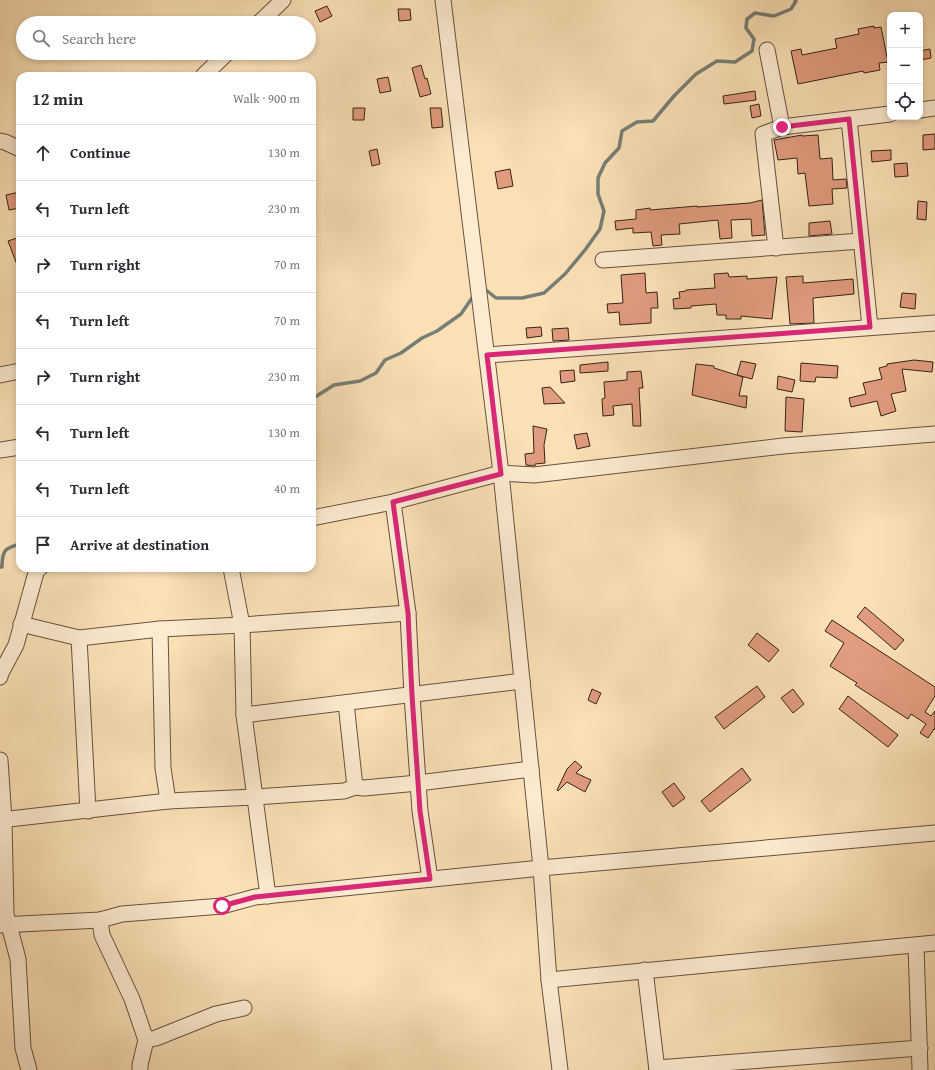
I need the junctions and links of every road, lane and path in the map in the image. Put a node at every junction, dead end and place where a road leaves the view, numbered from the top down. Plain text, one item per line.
1 (283, 0) edge
2 (443, 0) edge
3 (266, 16) edge
4 (767, 50) dead end
5 (220, 60) edge
6 (207, 72) edge
7 (935, 108) edge
8 (923, 110) edge
9 (887, 114) edge
10 (849, 119) junction
11 (782, 127) junction
12 (0, 141) edge
13 (16, 147) edge
14 (861, 241) junction
15 (776, 248) junction
16 (603, 260) dead end
17 (935, 323) edge
18 (870, 327) junction
19 (487, 355) junction
20 (16, 372) edge
21 (0, 375) edge
22 (935, 434) edge
23 (16, 448) edge
24 (0, 450) edge
25 (501, 474) junction
26 (393, 502) junction
27 (316, 517) edge
28 (36, 572) edge
29 (232, 572) edge
30 (408, 613) junction
31 (21, 624) junction
32 (242, 625) junction
33 (160, 629) junction
34 (79, 638) junction
35 (0, 678) edge
36 (522, 681) junction
37 (412, 695) junction
38 (346, 703) junction
39 (244, 715) junction
40 (0, 760) edge
41 (531, 769) junction
42 (418, 783) junction
43 (355, 787) junction
44 (255, 797) junction
45 (168, 801) junction
46 (88, 811) junction
47 (2, 820) edge
48 (935, 832) edge
49 (541, 868) junction
50 (430, 879) junction
51 (268, 896) junction
52 (100, 920) junction
53 (4, 925) edge
54 (935, 943) edge
55 (916, 945) junction
56 (645, 970) junction
57 (549, 980) junction
58 (244, 1008) dead end
59 (146, 1040) junction
60 (920, 1048) junction
61 (657, 1069) edge
62 (29, 1070) edge
63 (140, 1070) edge
64 (560, 1070) edge
65 (920, 1070) edge

1 - 3 street
2 - 19 street
4 - 11 street
5 - 6 street
7 - 8 street
9 - 10 street
10 - 11 street
10 - 14 street
11 - 15 street
12 - 13 street
14 - 15 street
14 - 18 street
15 - 16 street
17 - 18 street
18 - 19 street
19 - 25 street
20 - 21 street
22 - 25 street
23 - 24 street
25 - 26 street
25 - 36 street
26 - 27 street
26 - 30 street
28 - 31 street
29 - 32 street
30 - 32 street
30 - 37 street
31 - 34 street
31 - 35 street
32 - 33 street
32 - 39 street
33 - 34 street
33 - 45 street
34 - 46 street
36 - 37 street
36 - 41 street
37 - 38 street
37 - 42 street
38 - 39 street
38 - 43 street
39 - 44 street
40 - 47 street
41 - 42 street
41 - 49 street
42 - 43 street
42 - 50 street
43 - 44 street
44 - 45 street
44 - 51 street
45 - 46 street
46 - 47 street
47 - 53 street
48 - 49 street
49 - 50 street
49 - 57 street
50 - 51 street
51 - 52 street
52 - 53 street
52 - 59 street
53 - 62 street
54 - 55 street
55 - 56 street
55 - 60 street
56 - 57 street
56 - 61 street
57 - 64 street
58 - 59 street
59 - 63 street
60 - 61 street
60 - 65 street

